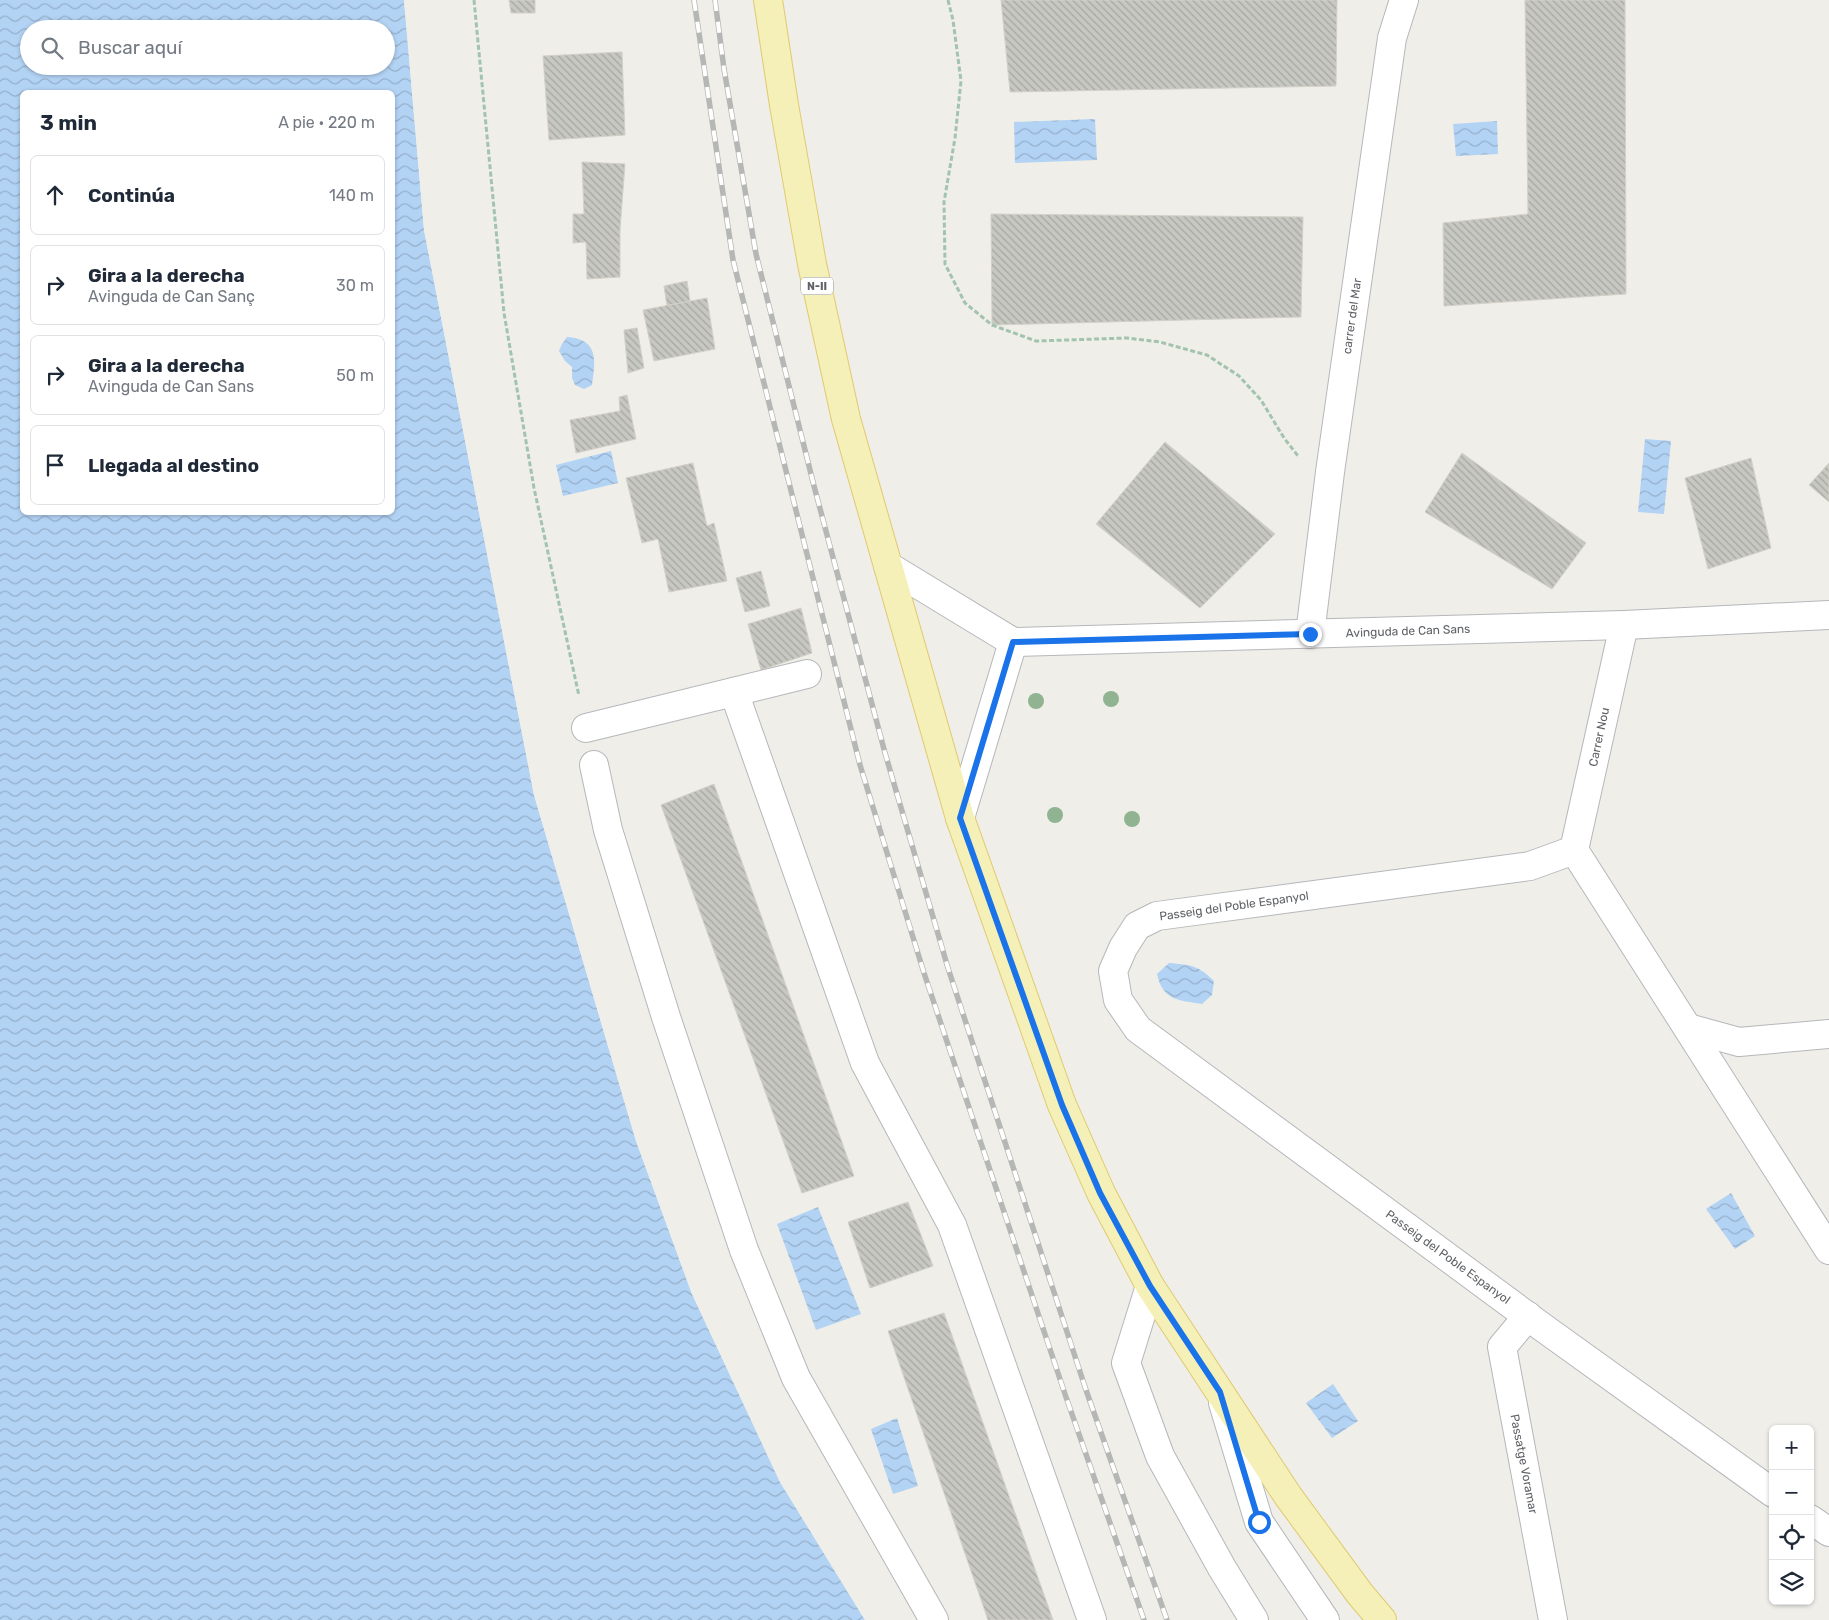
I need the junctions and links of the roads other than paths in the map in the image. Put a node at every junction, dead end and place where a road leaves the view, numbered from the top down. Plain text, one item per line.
1 (768, 0) edge
2 (1404, 0) edge
3 (888, 566) junction
4 (1829, 615) edge
5 (1624, 625) junction
6 (1310, 634) junction
7 (1013, 642) junction
8 (807, 674) dead end
9 (734, 692) junction
10 (586, 728) road end
11 (594, 765) dead end
12 (960, 818) junction
13 (1574, 850) junction
14 (1688, 1028) junction
15 (1829, 1034) edge
16 (1829, 1250) edge
17 (1150, 1286) junction
18 (1528, 1316) junction
19 (1220, 1392) junction
20 (1769, 1490) edge
21 (1814, 1522) edge
22 (1829, 1532) edge
23 (1360, 1594) junction
24 (934, 1620) edge
25 (1092, 1620) edge
26 (1254, 1620) edge
27 (1325, 1620) edge
28 (1374, 1620) edge
29 (1382, 1620) edge
30 (1553, 1620) edge

1 - 3 main road, N-II
2 - 6 street, carrer del Mar
3 - 7 street
3 - 12 main road, N-II
4 - 5 street, Avinguda de Can Sans
5 - 6 street, Avinguda de Can Sans
5 - 13 street, Carrer Nou
6 - 7 street, Avinguda de Can Sans
7 - 12 street
8 - 9 street
9 - 10 street
9 - 25 street
11 - 24 street
12 - 17 main road, N-II
13 - 14 street
13 - 18 street, Passeig del Poble Espanyol
14 - 15 street
14 - 16 street
17 - 19 main road, N-II
17 - 26 street
18 - 20 street, Passeig del Poble Espanyol
18 - 30 street, Passatge Voramar
19 - 23 main road, N-II
19 - 27 street
21 - 22 street
23 - 28 main road, N-II
23 - 29 main road, N-II

